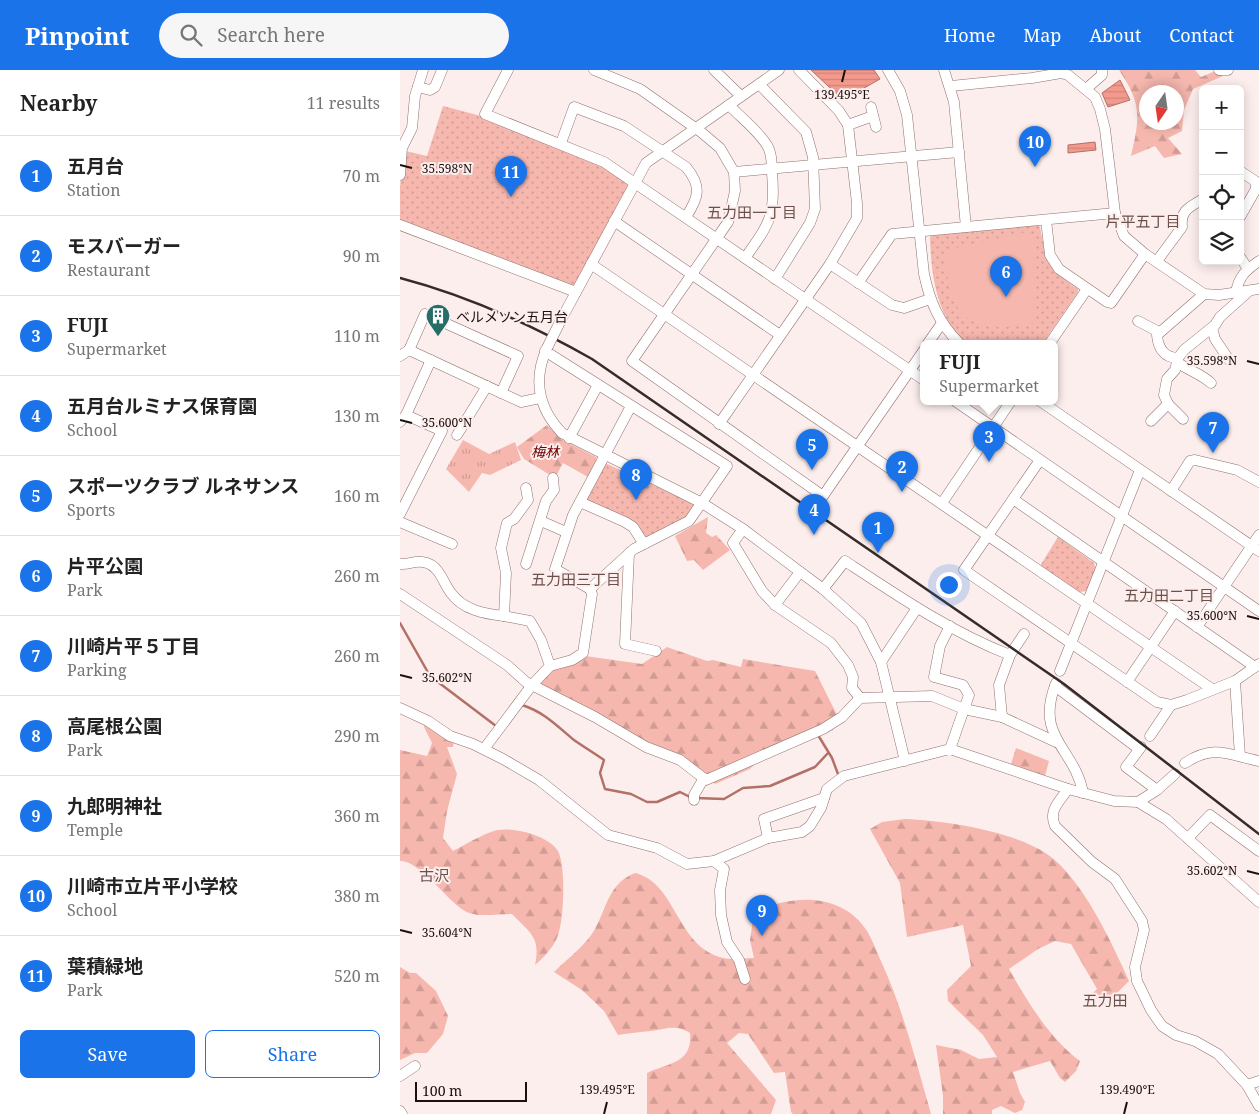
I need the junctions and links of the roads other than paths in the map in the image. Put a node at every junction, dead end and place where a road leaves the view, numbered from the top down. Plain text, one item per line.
1 (423, 70) edge
2 (442, 70) edge
3 (508, 70) edge
4 (594, 70) edge
5 (714, 70) edge
6 (779, 70) edge
7 (799, 70) edge
8 (888, 70) edge
9 (944, 70) edge
10 (1102, 70) edge
11 (1219, 70) edge
12 (1228, 70) edge
13 (1046, 72) edge
14 (759, 84) junction
15 (951, 86) junction
16 (418, 87) junction
17 (1086, 89) junction
18 (741, 96) junction
19 (729, 104) junction
20 (848, 125) junction
21 (694, 127) junction
22 (876, 127) dead end
23 (561, 144) junction
24 (661, 151) junction
25 (959, 152) junction
26 (912, 156) junction
27 (853, 161) junction
28 (812, 164) junction
29 (772, 168) junction
30 (734, 172) junction
31 (400, 174) edge
32 (1244, 174) edge
33 (635, 182) junction
34 (1199, 202) edge
35 (1244, 210) edge
36 (1114, 213) junction
37 (686, 217) junction
38 (1046, 220) junction
39 (614, 221) junction
40 (400, 225) edge
41 (966, 227) junction
42 (920, 230) junction
43 (717, 238) junction
44 (1145, 254) junction
45 (745, 258) junction
46 (1156, 261) junction
47 (1259, 261) edge
48 (1244, 262) edge
49 (592, 264) junction
50 (830, 264) junction
51 (1248, 268) junction
52 (692, 275) junction
53 (775, 279) junction
54 (858, 283) junction
55 (1087, 289) junction
56 (1256, 291) edge
57 (576, 292) junction
58 (1236, 292) junction
59 (1204, 294) junction
60 (804, 299) junction
61 (930, 299) junction
62 (664, 314) junction
63 (1138, 321) dead end
64 (942, 324) junction
65 (1212, 328) junction
66 (1159, 332) junction
67 (780, 335) junction
68 (930, 340) edge
69 (956, 340) edge
70 (1052, 340) edge
71 (409, 350) junction
72 (546, 350) junction
73 (400, 356) edge
74 (920, 356) edge
75 (431, 360) junction
76 (1177, 360) junction
77 (1229, 360) dead end
78 (910, 370) junction
79 (754, 375) junction
80 (920, 377) edge
81 (1211, 383) dead end
82 (598, 385) junction
83 (487, 386) junction
84 (501, 393) junction
85 (540, 398) junction
86 (1168, 404) junction
87 (960, 405) edge
88 (1008, 405) edge
89 (1046, 405) edge
90 (631, 406) junction
91 (1183, 419) dead end
92 (402, 421) edge
93 (1150, 421) dead end
94 (719, 424) junction
95 (993, 427) junction
96 (457, 435) dead end
97 (569, 438) junction
98 (858, 446) junction
99 (605, 456) junction
100 (1040, 460) junction
101 (1140, 470) junction
102 (553, 478) dead end
103 (1259, 482) edge
104 (526, 488) dead end
105 (1171, 491) junction
106 (404, 494) edge
107 (1013, 500) junction
108 (580, 502) junction
109 (942, 502) junction
110 (702, 503) junction
111 (400, 514) edge
112 (1122, 516) junction
113 (541, 521) junction
114 (400, 522) edge
115 (743, 529) junction
116 (566, 532) junction
117 (1259, 535) edge
118 (988, 536) junction
119 (452, 544) dead end
120 (644, 544) junction
121 (1255, 548) edge
122 (629, 554) junction
123 (1104, 562) junction
124 (400, 564) edge
125 (526, 564) dead end
126 (800, 572) junction
127 (1224, 587) junction
128 (590, 589) junction
129 (823, 589) junction
130 (400, 594) edge
131 (1088, 603) junction
132 (775, 605) junction
133 (916, 608) junction
134 (1259, 611) edge
135 (1174, 612) junction
136 (504, 616) junction
137 (950, 626) junction
138 (1197, 626) junction
139 (1024, 634) dead end
140 (1072, 643) junction
141 (1151, 647) junction
142 (656, 651) dead end
143 (1010, 655) junction
144 (881, 662) junction
145 (550, 666) junction
146 (1257, 666) edge
147 (1060, 671) dead end
148 (1235, 681) junction
149 (1127, 682) junction
150 (532, 685) junction
151 (1212, 689) junction
152 (860, 698) junction
153 (890, 698) junction
154 (1171, 705) junction
155 (400, 708) edge
156 (964, 709) junction
157 (1002, 717) junction
158 (1150, 736) dead end
159 (1056, 742) junction
160 (484, 749) junction
161 (950, 749) junction
162 (1240, 756) junction
163 (905, 761) junction
164 (1259, 761) edge
165 (1185, 763) dead end
166 (1175, 774) dead end
167 (704, 778) junction
168 (1068, 789) junction
169 (1157, 790) junction
170 (1083, 793) junction
171 (694, 797) dead end
172 (824, 798) junction
173 (1138, 802) junction
174 (768, 838) junction
175 (1188, 838) junction
176 (1259, 851) edge
177 (714, 861) junction
178 (1259, 902) edge
179 (745, 979) dead end
180 (414, 1066) dead end
181 (400, 1076) edge
182 (1259, 1081) edge
183 (1247, 1085) junction
184 (1259, 1106) edge

1 - 16 street
2 - 16 street
3 - 23 street
4 - 21 street
5 - 18 street
6 - 14 street
7 - 20 street
8 - 26 street
9 - 15 street
10 - 17 street
11 - 12 street
13 - 15 street
13 - 17 street
14 - 18 street
14 - 28 street
15 - 25 street
16 - 31 street
17 - 36 street
18 - 19 street
19 - 21 street
19 - 29 street
20 - 22 street
20 - 27 street
21 - 24 street
21 - 30 street
23 - 24 street
23 - 33 street
24 - 33 street
24 - 37 street
25 - 26 street
25 - 41 street
26 - 27 street
26 - 42 street
27 - 28 street
27 - 50 street
28 - 29 street
28 - 53 street
29 - 30 street
29 - 45 street
30 - 43 street
32 - 35 street
33 - 37 street
33 - 39 street
34 - 46 street
36 - 38 street
36 - 44 street
37 - 43 street
38 - 41 street
38 - 55 street
39 - 49 street
39 - 52 street
40 - 57 street
41 - 42 street
42 - 54 street
42 - 61 street
43 - 45 street
43 - 52 street
44 - 46 street
44 - 55 street
45 - 53 street
46 - 59 street
47 - 51 street
48 - 51 street
49 - 57 street
49 - 62 street
50 - 54 street
50 - 60 street
51 - 58 street
52 - 62 street
52 - 67 street
53 - 60 street
54 - 61 street
55 - 70 street
56 - 58 street
56 - 65 street
57 - 72 street, bridge
58 - 59 street
59 - 66 street
60 - 67 street
60 - 78 street
61 - 64 street
62 - 79 street
62 - 94 street
63 - 66 street
64 - 68 street
64 - 69 street
65 - 76 street
65 - 77 street
66 - 76 street
67 - 79 street
71 - 73 street
71 - 75 street
71 - 84 street
72 - 82 street
72 - 85 street
74 - 78 street
75 - 83 street
75 - 92 street
76 - 81 street
76 - 86 street
78 - 80 street
78 - 98 street
79 - 94 street
79 - 98 street
82 - 90 street
82 - 97 street
83 - 84 street
83 - 96 street
84 - 85 street
85 - 97 street
86 - 91 street
86 - 93 street
87 - 95 street
88 - 95 street
89 - 101 street
90 - 99 street
90 - 110 street
92 - 106 street
94 - 98 street
95 - 100 street
95 - 109 street
97 - 99 street
98 - 109 street
99 - 108 street
99 - 110 street
100 - 107 street
100 - 112 street
101 - 105 street
101 - 112 street
102 - 113 street
103 - 105 street
104 - 136 street
105 - 121 street
106 - 111 street
107 - 118 street
107 - 123 street
108 - 116 street
108 - 120 street
109 - 118 street
110 - 115 street
110 - 120 street
112 - 123 street
112 - 127 street
113 - 116 street
113 - 125 street
114 - 119 street
115 - 126 street
115 - 132 street
116 - 128 street
117 - 121 street
118 - 131 street
118 - 140 street
120 - 122 street
121 - 127 street
122 - 128 street
122 - 142 street
123 - 131 street
123 - 135 street
124 - 136 street
126 - 129 street
126 - 132 street
127 - 134 street
127 - 138 street
128 - 145 street
129 - 133 street
129 - 144 street
130 - 150 street
131 - 140 street
131 - 141 street
132 - 152 street
133 - 137 street
133 - 144 street
135 - 138 street
135 - 141 street
136 - 145 street
137 - 143 street
137 - 156 street
138 - 146 street
139 - 143 street
140 - 147 street
140 - 149 street
141 - 149 street
141 - 151 street
143 - 157 street
144 - 153 street
145 - 150 street
146 - 148 street
148 - 151 street
148 - 162 street
149 - 154 street
150 - 160 street
150 - 167 street
151 - 154 street
152 - 153 street
152 - 167 street
153 - 156 street
153 - 163 street
154 - 158 street
155 - 160 street
156 - 157 street
156 - 161 street
157 - 159 street
159 - 169 street
159 - 170 street
160 - 177 street
161 - 163 street
161 - 168 street
162 - 164 street
162 - 165 street
163 - 172 street
166 - 169 street
167 - 171 street
168 - 170 street
168 - 183 street
169 - 173 street
170 - 173 street
172 - 174 street
172 - 174 street
173 - 175 street
174 - 177 street
175 - 176 street
175 - 178 street
177 - 179 street
180 - 181 street
182 - 183 street
183 - 184 street

